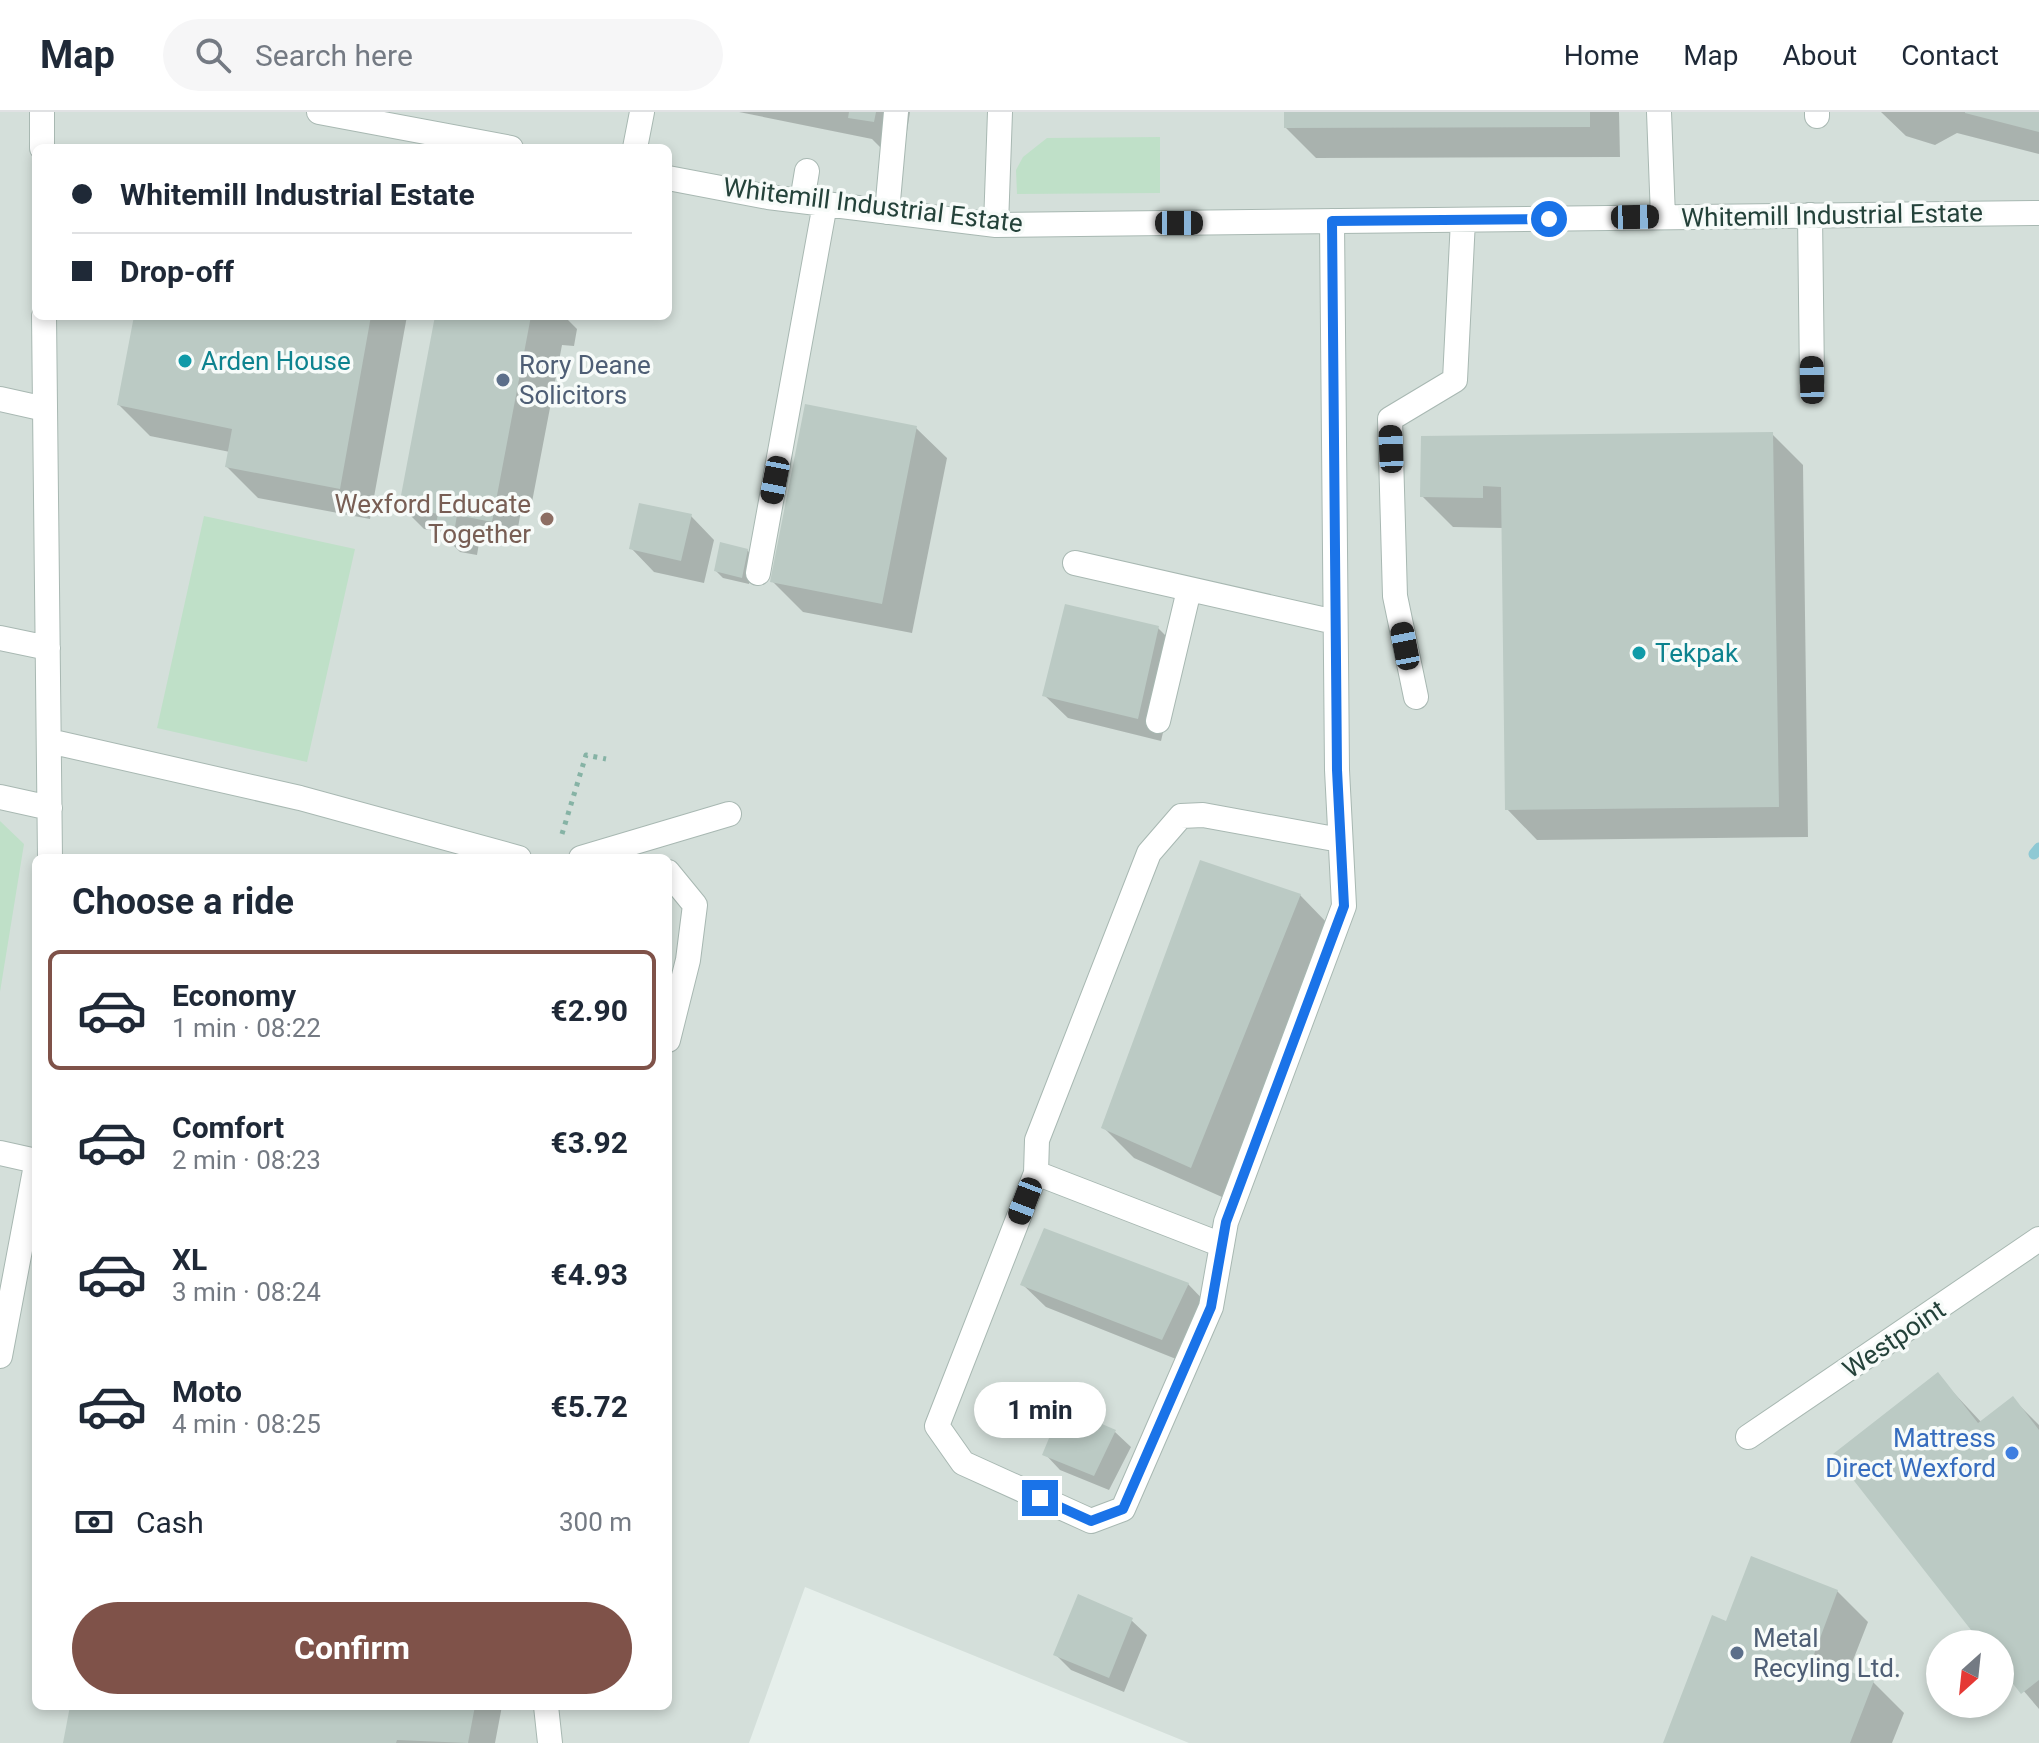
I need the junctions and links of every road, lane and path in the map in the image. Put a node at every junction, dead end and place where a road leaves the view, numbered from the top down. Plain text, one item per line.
1 (42, 112) edge
2 (319, 112) edge
3 (642, 112) edge
4 (896, 112) edge
5 (1000, 112) edge
6 (1659, 112) edge
7 (445, 124) edge
8 (42, 144) edge
9 (500, 144) edge
10 (636, 144) edge
11 (807, 171) dead end
12 (672, 179) edge
13 (814, 202) junction
14 (887, 212) junction
15 (2039, 213) edge
16 (1810, 215) junction
17 (1663, 217) junction
18 (1463, 220) junction
19 (1332, 221) junction
20 (996, 225) junction
21 (44, 320) edge
22 (1812, 380) dead end
23 (0, 399) edge
24 (45, 409) junction
25 (1075, 563) dead end
26 (758, 573) dead end
27 (1189, 590) junction
28 (1335, 622) junction
29 (0, 638) edge
30 (48, 648) junction
31 (1416, 697) dead end
32 (1158, 721) dead end
33 (49, 741) junction
34 (606, 759) dead end
35 (0, 797) edge
36 (50, 808) junction
37 (729, 814) dead end
38 (1340, 840) junction
39 (559, 843) dead end
40 (650, 850) edge
41 (50, 854) edge
42 (504, 854) edge
43 (616, 854) edge
44 (672, 877) edge
45 (672, 1024) edge
46 (0, 1153) edge
47 (32, 1162) edge
48 (1036, 1173) junction
49 (32, 1206) edge
50 (2039, 1239) edge
51 (1222, 1245) junction
52 (27, 1260) edge
53 (0, 1356) edge
54 (1748, 1437) dead end
55 (546, 1710) edge
56 (550, 1743) edge

1 - 8 street
2 - 7 street
3 - 10 street
4 - 14 street
5 - 20 street
6 - 17 street
7 - 9 street
11 - 13 street
12 - 13 street, Whitemill Industrial Estate
13 - 14 street, Whitemill Industrial Estate
13 - 26 street
14 - 20 street, Whitemill Industrial Estate
15 - 16 street, Whitemill Industrial Estate
16 - 17 street, Whitemill Industrial Estate
16 - 22 street
17 - 18 street, Whitemill Industrial Estate
18 - 19 street, Whitemill Industrial Estate
18 - 31 street
19 - 20 street, Whitemill Industrial Estate
19 - 28 street
21 - 24 street
23 - 24 street
24 - 30 street
25 - 27 street
27 - 28 street
27 - 32 street
28 - 38 street
29 - 30 street
30 - 33 street
33 - 36 street
33 - 42 street
34 - 39 path
35 - 36 street
36 - 41 street
37 - 40 street
38 - 48 street
38 - 51 street
40 - 43 street
44 - 45 street
46 - 47 street
48 - 51 street
48 - 51 street
49 - 52 street
50 - 54 street, Westpoint
52 - 53 street
55 - 56 street

